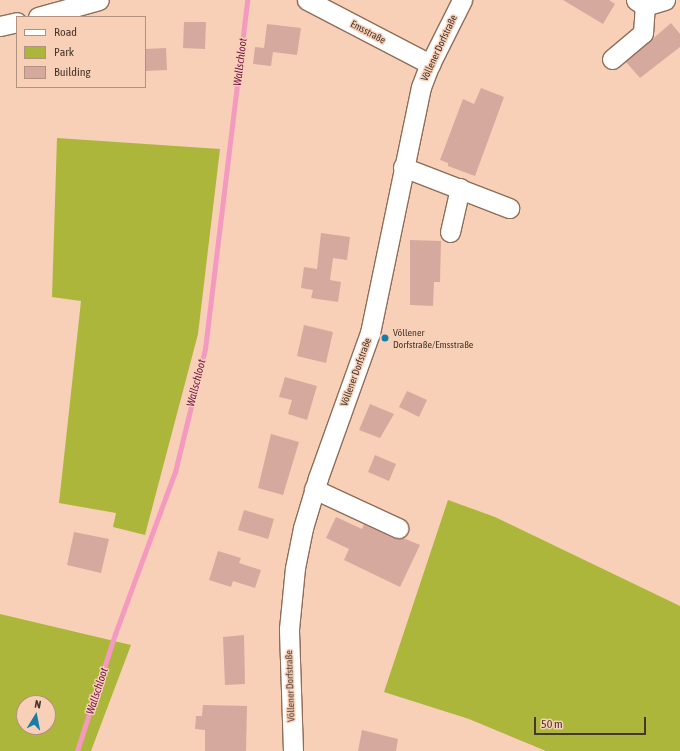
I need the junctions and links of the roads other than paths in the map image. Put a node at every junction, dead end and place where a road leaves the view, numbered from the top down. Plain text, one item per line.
1 (99, 0) edge
2 (307, 0) edge
3 (462, 0) edge
4 (665, 0) edge
5 (641, 3) edge
6 (42, 16) edge
7 (16, 22) edge
8 (0, 26) edge
9 (612, 59) dead end
10 (430, 64) junction
11 (403, 167) junction
12 (460, 188) junction
13 (509, 208) dead end
14 (450, 232) dead end
15 (314, 489) junction
16 (398, 528) dead end
17 (293, 751) edge

1 - 6 street
2 - 10 street, Emsstraße
3 - 10 street, Völlener Dorfstraße
4 - 5 street
5 - 9 street
7 - 8 street
10 - 11 street, Völlener Dorfstraße
11 - 12 street
11 - 15 street, Völlener Dorfstraße
12 - 13 street
12 - 14 street
15 - 16 street
15 - 17 street, Völlener Dorfstraße

